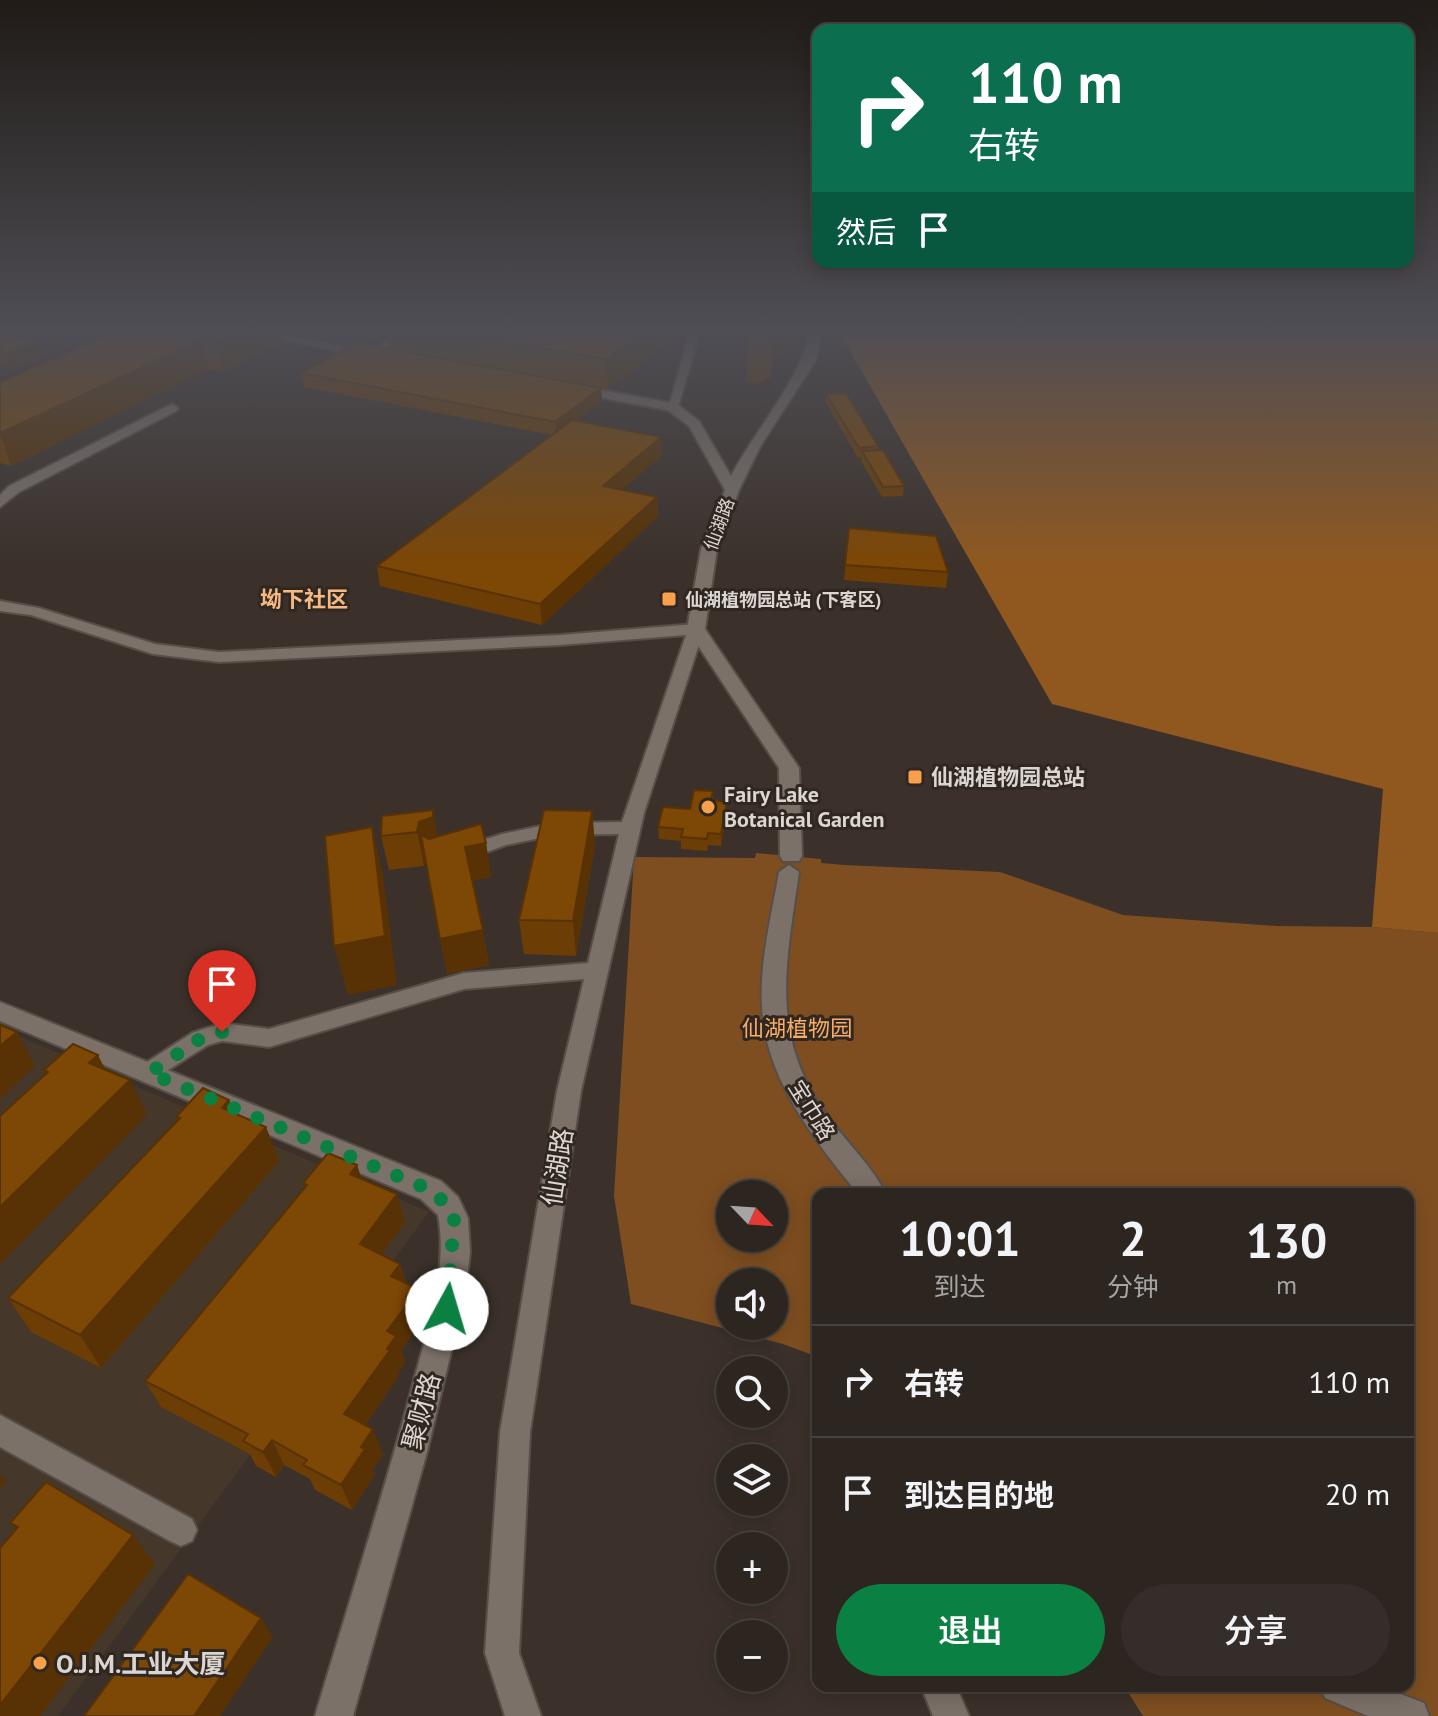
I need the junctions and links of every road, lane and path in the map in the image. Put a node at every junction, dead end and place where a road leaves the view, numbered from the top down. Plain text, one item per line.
1 (172, 408) dead end
2 (673, 408) edge
3 (778, 408) edge
4 (7, 487) edge
5 (732, 490) junction
6 (0, 503) edge
7 (0, 606) edge
8 (696, 629) junction
9 (631, 828) junction
10 (448, 859) edge
11 (790, 864) joint
12 (597, 970) junction
13 (0, 1011) edge
14 (149, 1073) junction
15 (868, 1188) edge
16 (0, 1430) edge
17 (181, 1530) dead end
18 (941, 1692) edge
19 (1352, 1692) edge
20 (334, 1716) edge
21 (523, 1716) edge
22 (951, 1716) edge
23 (1411, 1716) edge

1 - 4 street
2 - 5 street, 仙湖路
3 - 5 street
4 - 6 street
5 - 8 street, 仙湖路
7 - 8 street
8 - 9 street, 仙湖路
8 - 11 street
9 - 10 street
9 - 12 street, 仙湖路
11 - 15 street, 宝巾路
12 - 14 street
12 - 21 street, 仙湖路
13 - 14 street, 聚财路
14 - 20 street, 聚财路
16 - 17 street
18 - 22 street
19 - 23 street

